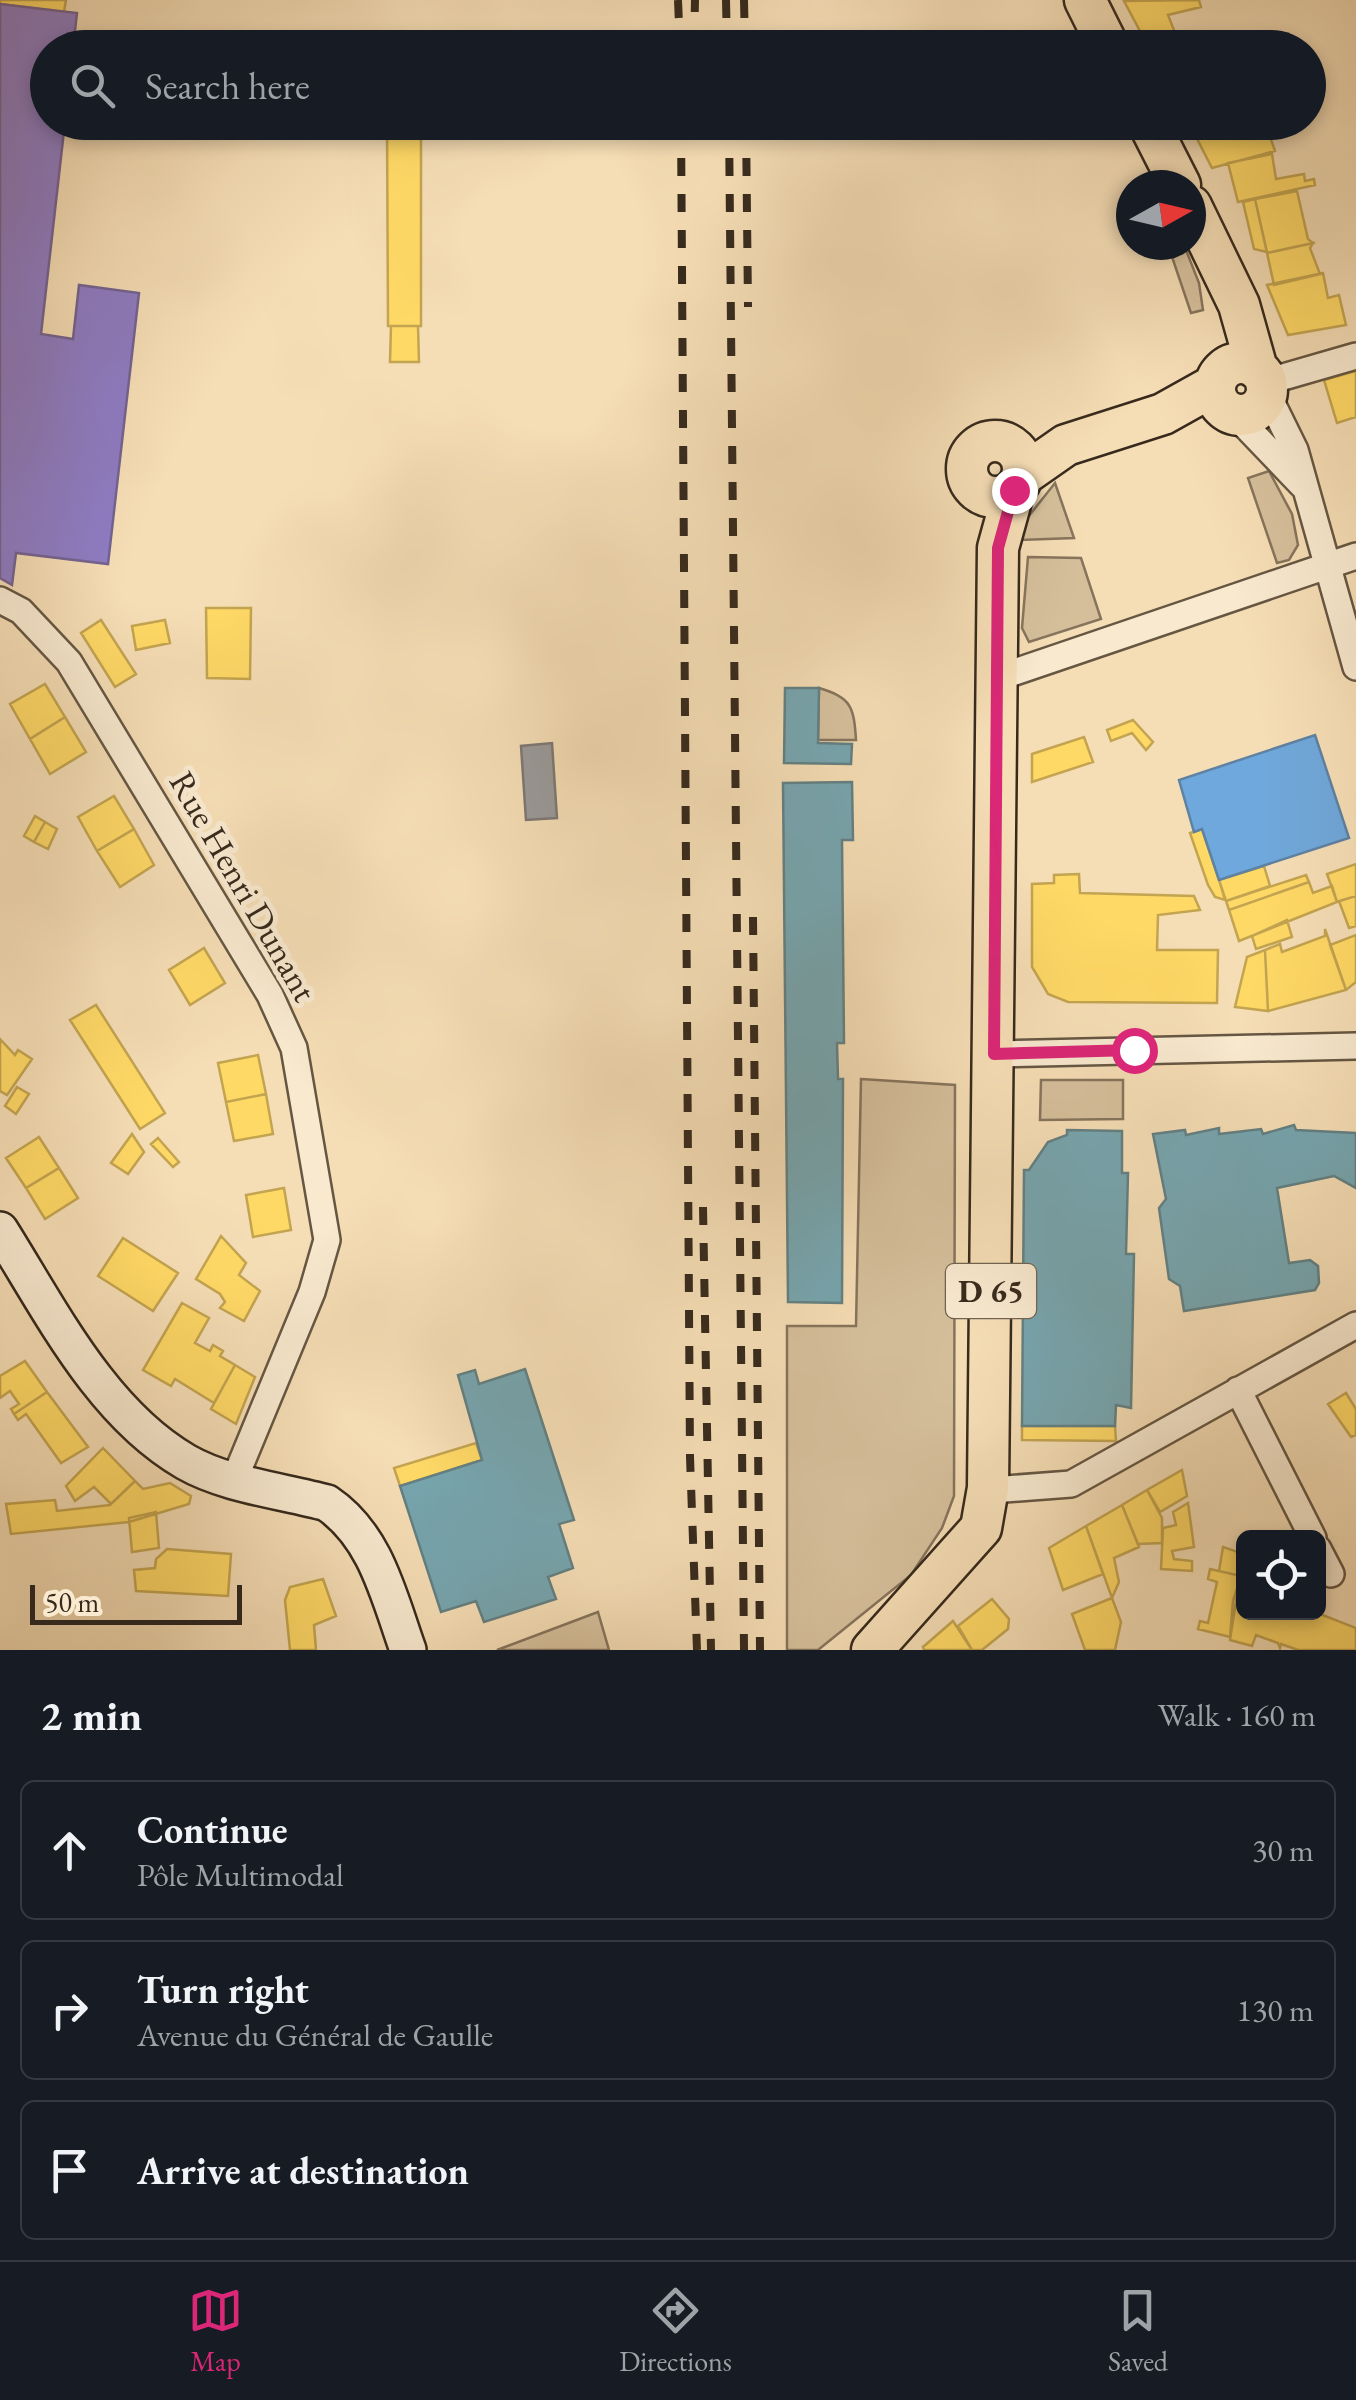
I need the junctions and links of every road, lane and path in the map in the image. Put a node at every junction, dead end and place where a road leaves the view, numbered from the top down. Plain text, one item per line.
1 (1085, 0) edge
2 (1100, 30) edge
3 (1157, 140) edge
4 (1172, 170) edge
5 (1206, 239) edge
6 (1356, 356) edge
7 (1240, 390) junction
8 (1302, 485) junction
9 (1356, 556) edge
10 (1324, 565) junction
11 (0, 600) edge
12 (1356, 667) edge
13 (998, 678) junction
14 (1356, 1046) edge
15 (994, 1054) junction
16 (0, 1230) edge
17 (1356, 1325) edge
18 (1238, 1390) junction
19 (235, 1478) junction
20 (1005, 1489) dead end
21 (1309, 1530) edge
22 (1326, 1564) edge
23 (1331, 1574) dead end
24 (408, 1650) edge
25 (872, 1650) edge

1 - 2 main road
3 - 4 main road
5 - 7 main road
6 - 7 street
7 - 8 street
7 - 8 street
7 - 13 main road, D 65
8 - 10 street
9 - 10 street
10 - 12 street
10 - 13 street
11 - 19 street, Rue Henri Dunant
13 - 15 main road, D 65
14 - 15 street
15 - 25 main road, D 65
16 - 19 street
17 - 18 street
18 - 20 street
18 - 21 street
19 - 24 street
22 - 23 street

